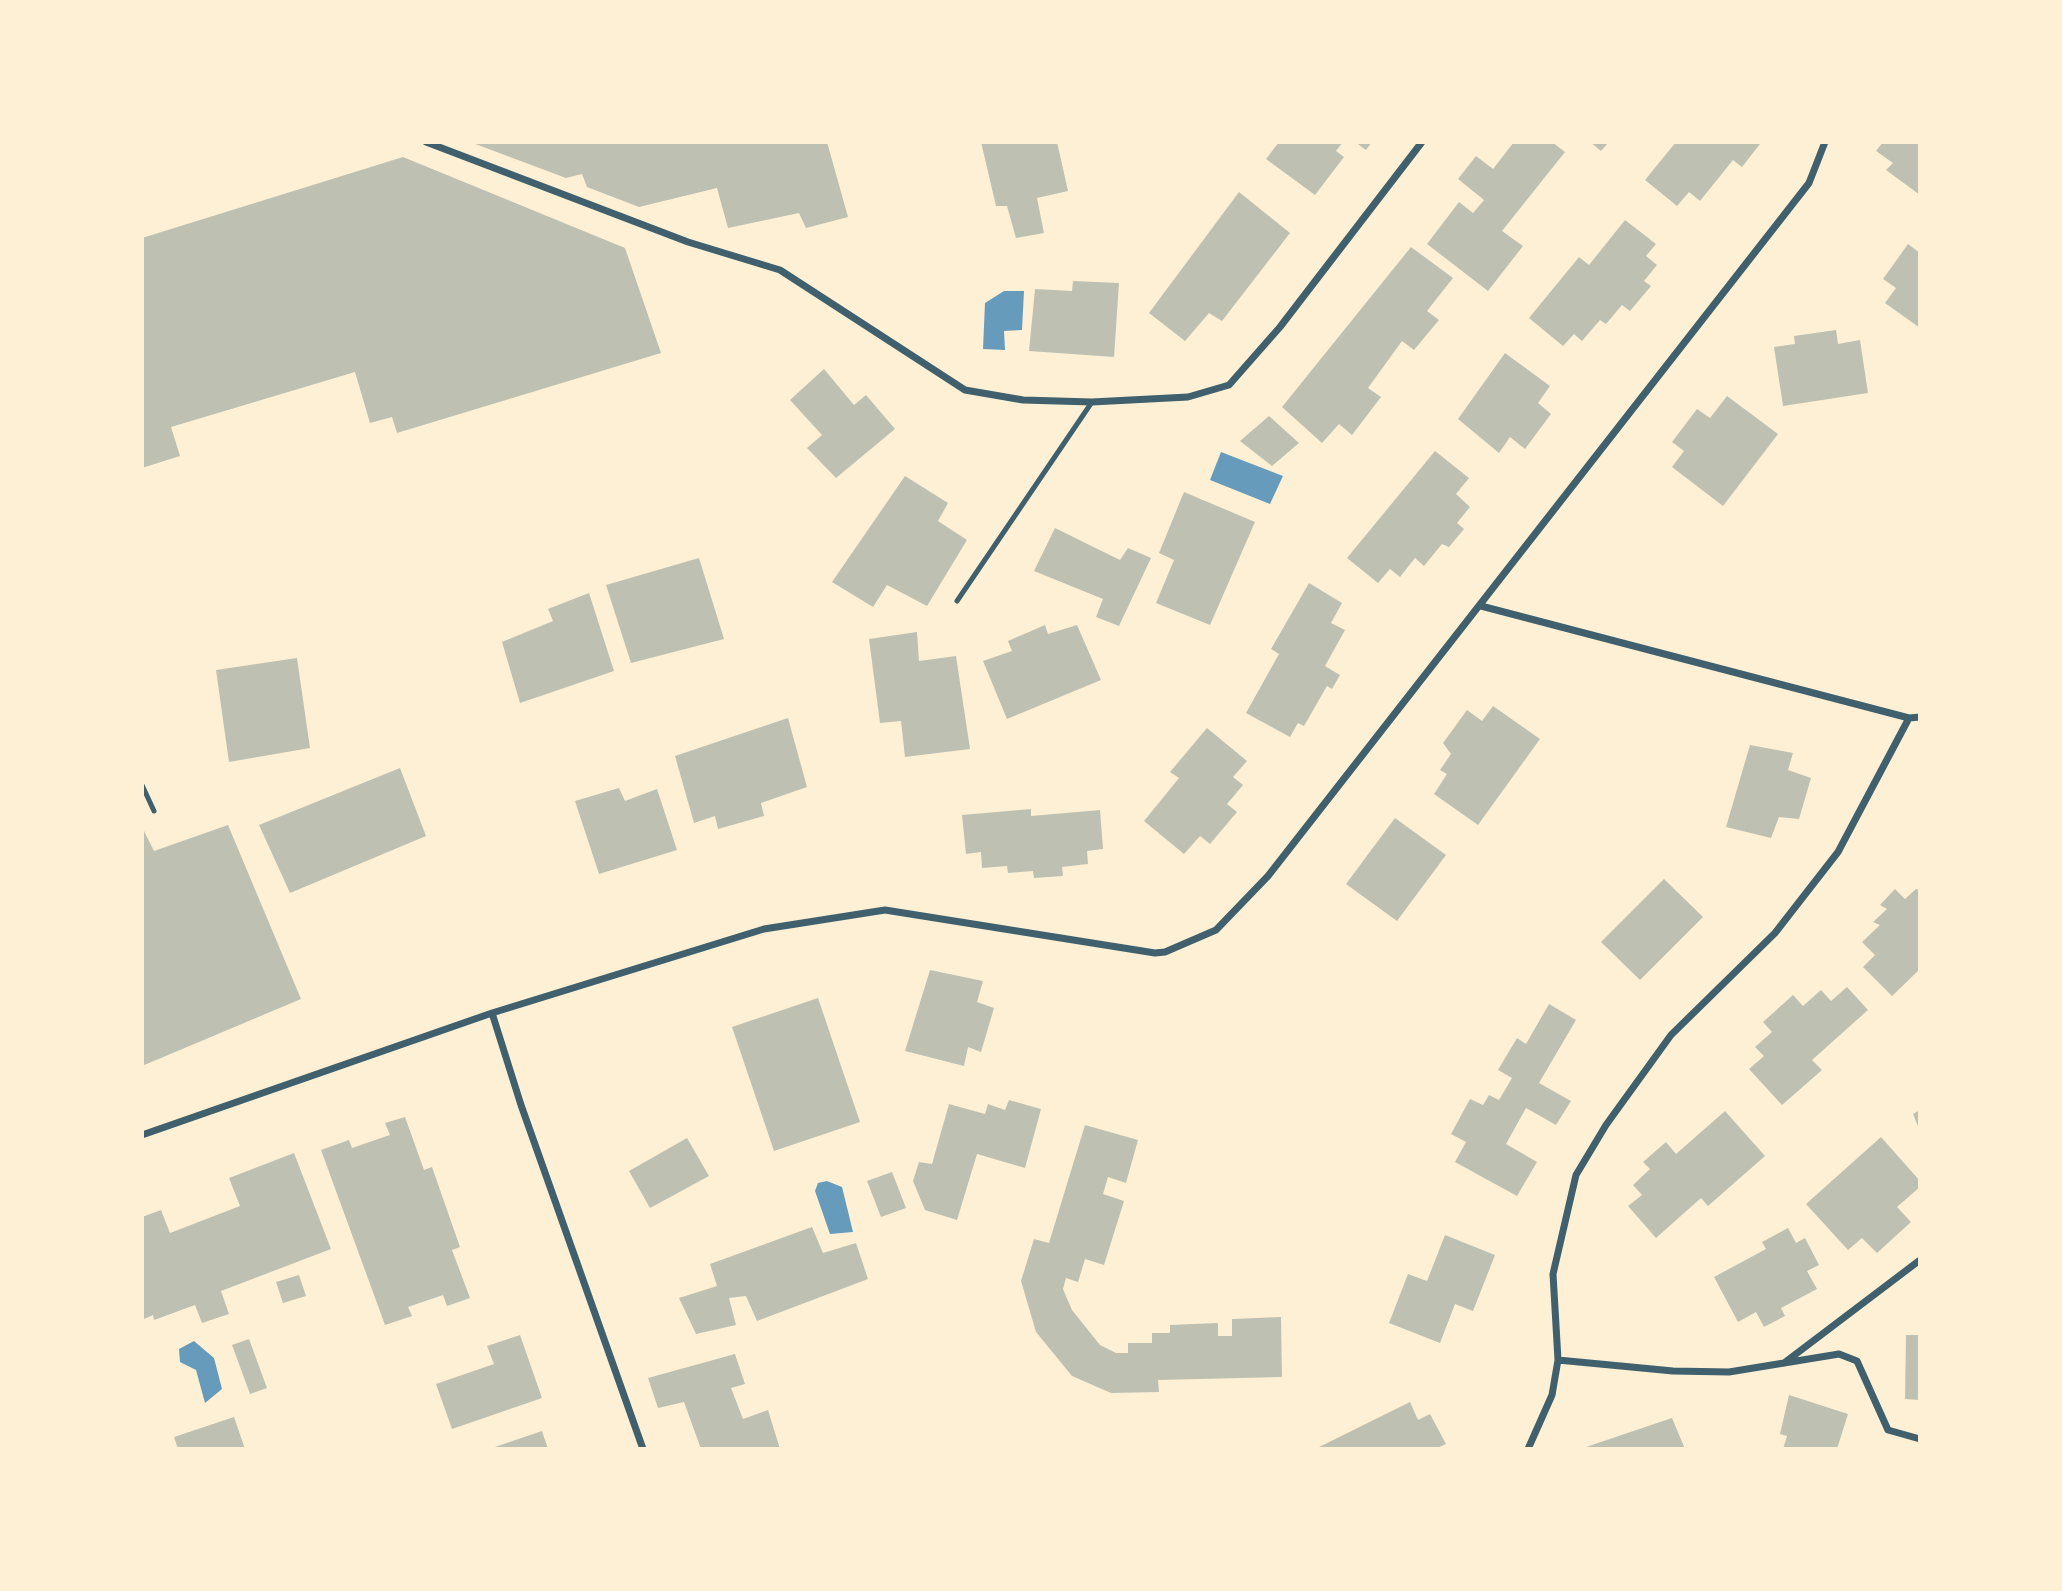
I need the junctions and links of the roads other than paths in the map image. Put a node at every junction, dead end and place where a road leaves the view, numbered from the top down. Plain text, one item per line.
1 (426, 142) edge
2 (1422, 142) edge
3 (1825, 142) edge
4 (1092, 402) junction
5 (957, 601) dead end
6 (1481, 606) junction
7 (1920, 717) edge
8 (1909, 718) junction
9 (142, 785) edge
10 (153, 811) dead end
11 (492, 1013) junction
12 (142, 1135) edge
13 (1920, 1260) edge
14 (1558, 1360) junction
15 (1780, 1365) junction
16 (1920, 1439) edge
17 (643, 1449) edge
18 (1528, 1449) edge

1 - 4 street
2 - 4 street
3 - 6 street
4 - 5 lane
6 - 8 street
6 - 11 street
7 - 8 street
8 - 14 street
9 - 10 lane
11 - 12 street
11 - 17 street
13 - 15 street
14 - 15 street
14 - 18 street
15 - 16 street

